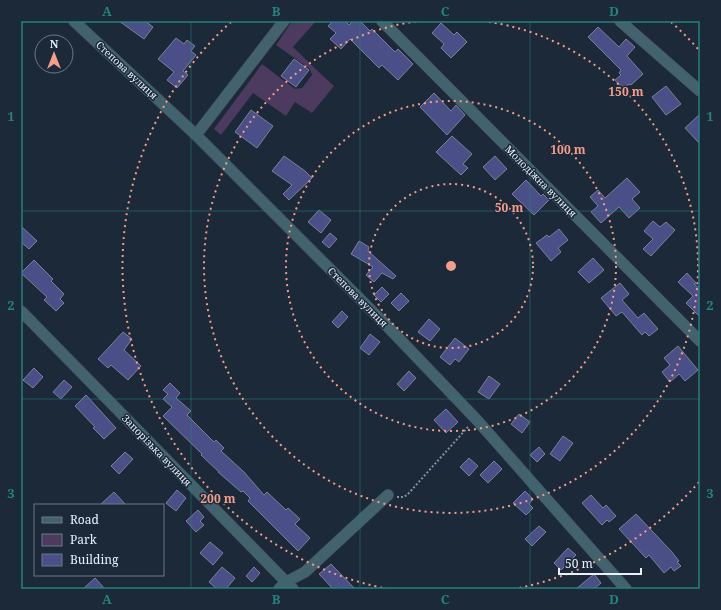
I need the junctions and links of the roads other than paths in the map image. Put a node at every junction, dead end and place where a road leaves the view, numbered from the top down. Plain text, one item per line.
1 (74, 21) edge
2 (284, 21) edge
3 (382, 21) edge
4 (620, 21) edge
5 (700, 91) edge
6 (196, 135) junction
7 (21, 311) edge
8 (700, 341) edge
9 (388, 495) road end
10 (286, 587) edge
11 (626, 589) edge

1 - 6 street, Степова вулиця
2 - 6 street
3 - 8 street, Молодіжна вулиця
4 - 5 street
6 - 11 street, Степова вулиця
7 - 10 street, Запорізька вулиця
9 - 10 street

